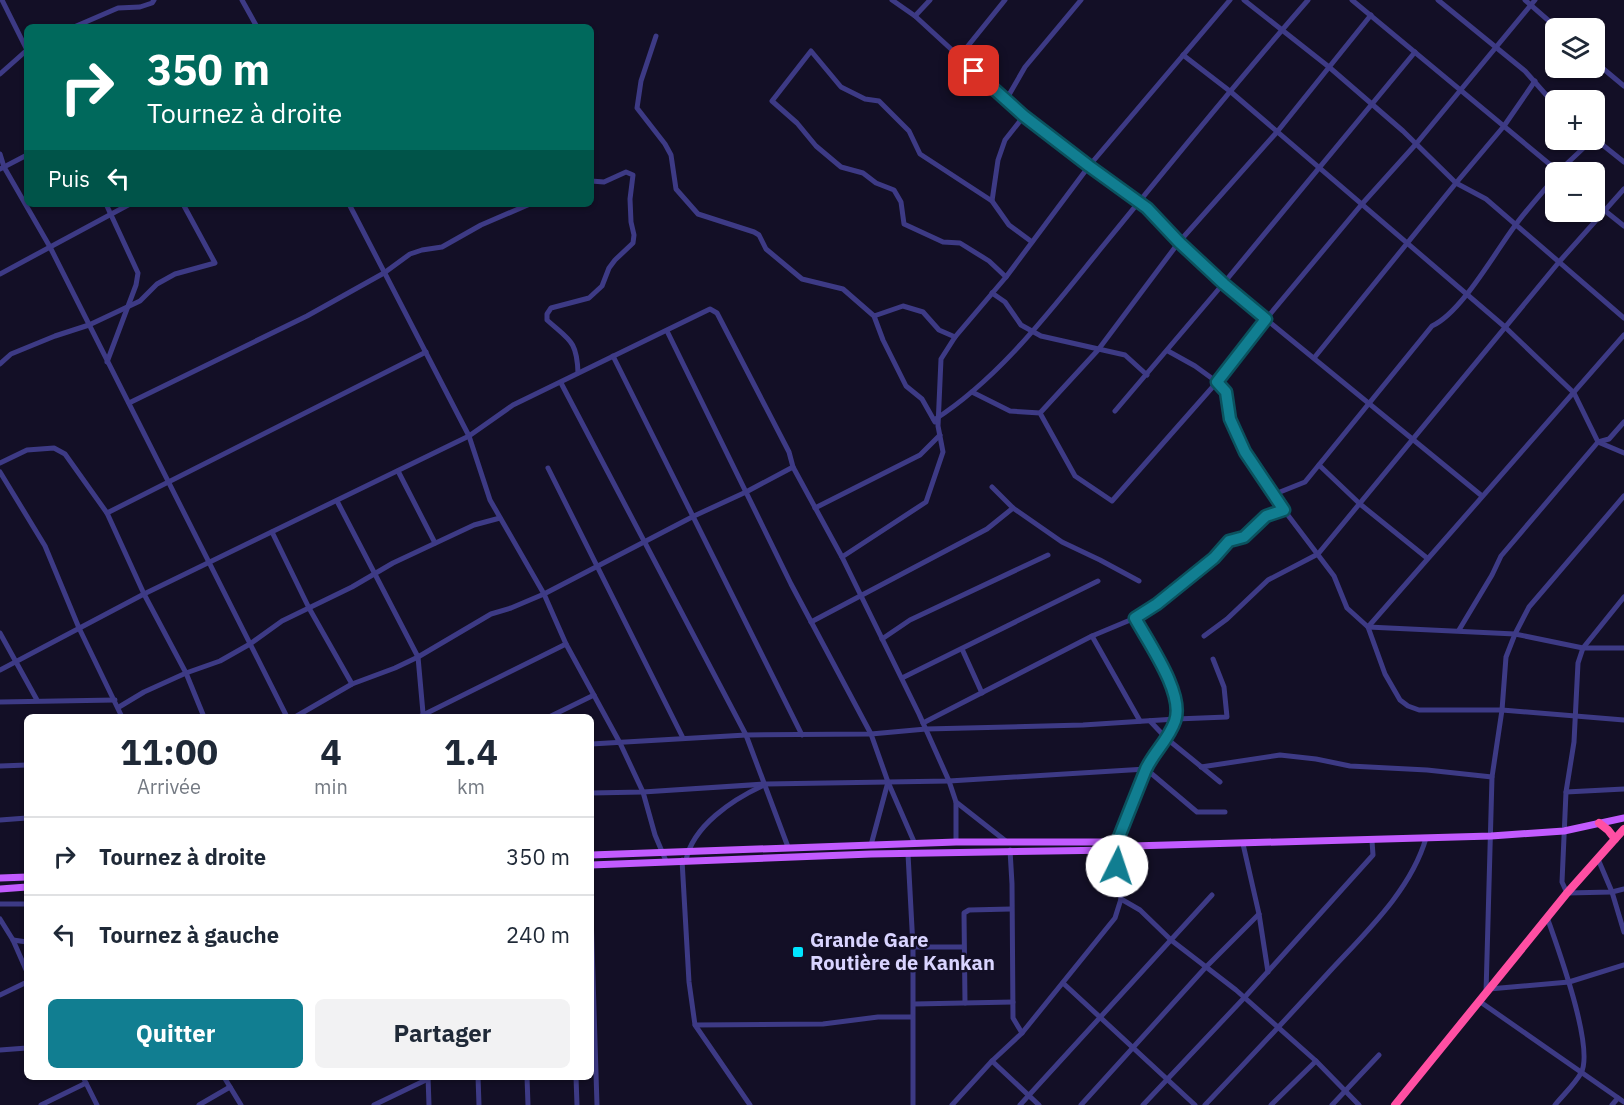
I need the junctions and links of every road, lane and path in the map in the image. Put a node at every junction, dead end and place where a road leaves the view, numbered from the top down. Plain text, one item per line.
1 (2, 0) edge
2 (154, 0) edge
3 (242, 0) edge
4 (892, 0) edge
5 (930, 0) edge
6 (1005, 0) edge
7 (1081, 0) edge
8 (1230, 0) edge
9 (1244, 0) edge
10 (1308, 0) edge
11 (1352, 0) edge
12 (1438, 0) edge
13 (1526, 0) edge
14 (1533, 2) edge
15 (1371, 15) junction
16 (915, 16) junction
17 (1548, 18) edge
18 (81, 24) edge
19 (255, 24) edge
20 (1282, 30) junction
21 (656, 36) dead end
22 (24, 44) edge
23 (1496, 48) junction
24 (1415, 52) junction
25 (24, 53) edge
26 (1183, 55) junction
27 (959, 57) junction
28 (1329, 67) junction
29 (1605, 70) edge
30 (0, 74) edge
31 (1535, 81) junction
32 (1624, 86) edge
33 (1461, 90) junction
34 (1231, 92) junction
35 (1545, 93) edge
36 (1006, 100) junction
37 (1371, 105) junction
38 (1024, 116) junction
39 (1504, 126) junction
40 (1277, 132) junction
41 (1416, 144) junction
42 (1605, 148) edge
43 (1582, 150) edge
44 (0, 154) edge
45 (24, 157) edge
46 (1545, 162) edge
47 (1569, 162) edge
48 (1624, 162) edge
49 (1089, 166) junction
50 (2, 168) edge
51 (1320, 168) junction
52 (594, 181) edge
53 (1456, 183) junction
54 (1545, 189) edge
55 (1624, 189) edge
56 (992, 201) junction
57 (1139, 202) junction
58 (24, 204) edge
59 (1362, 204) junction
60 (26, 207) edge
61 (107, 207) edge
62 (125, 207) edge
63 (185, 207) edge
64 (351, 207) edge
65 (523, 207) edge
66 (1606, 211) junction
67 (111, 215) junction
68 (1516, 224) junction
69 (1624, 226) edge
70 (1032, 242) junction
71 (1179, 242) junction
72 (1408, 242) junction
73 (50, 247) junction
74 (1559, 262) junction
75 (384, 273) junction
76 (0, 274) edge
77 (1006, 276) junction
78 (1224, 284) junction
79 (992, 293) junction
80 (1465, 295) junction
81 (128, 306) junction
82 (874, 316) junction
83 (1624, 318) edge
84 (1266, 319) junction
85 (88, 325) junction
86 (1505, 327) junction
87 (667, 331) junction
88 (1033, 332) junction
89 (1624, 335) edge
90 (955, 337) junction
91 (1098, 350) junction
92 (1168, 351) junction
93 (426, 352) junction
94 (613, 356) junction
95 (1314, 358) junction
96 (107, 362) junction
97 (0, 364) edge
98 (578, 373) junction
99 (1147, 375) junction
100 (1217, 382) junction
101 (561, 383) junction
102 (972, 392) junction
103 (1574, 393) junction
104 (129, 403) junction
105 (1369, 405) junction
106 (1115, 411) dead end
107 (1040, 413) junction
108 (937, 421) junction
109 (1624, 422) edge
110 (940, 435) junction
111 (469, 436) junction
112 (1413, 439) junction
113 (1598, 442) junction
114 (1624, 453) edge
115 (0, 463) edge
116 (1319, 465) junction
117 (793, 467) junction
118 (548, 468) dead end
119 (398, 471) junction
120 (0, 472) edge
121 (168, 481) junction
122 (992, 487) dead end
123 (746, 492) junction
124 (1275, 494) junction
125 (1482, 496) junction
126 (1624, 496) edge
127 (337, 501) junction
128 (1360, 504) junction
129 (816, 508) junction
130 (1013, 508) junction
131 (1284, 510) junction
132 (107, 513) junction
133 (694, 516) junction
134 (500, 518) junction
135 (272, 532) junction
136 (644, 541) junction
137 (435, 543) junction
138 (1318, 554) junction
139 (1048, 555) dead end
140 (842, 557) junction
141 (1427, 558) junction
142 (208, 562) junction
143 (596, 567) junction
144 (375, 574) junction
145 (1098, 581) dead end
146 (1139, 581) dead end
147 (144, 594) junction
148 (544, 594) junction
149 (862, 595) junction
150 (1624, 597) edge
151 (309, 608) junction
152 (1135, 618) junction
153 (811, 622) junction
154 (1368, 627) junction
155 (79, 628) junction
156 (1460, 630) junction
157 (0, 633) edge
158 (1515, 634) junction
159 (1092, 636) junction
160 (1204, 636) dead end
161 (882, 639) junction
162 (250, 644) junction
163 (566, 644) junction
164 (1583, 648) junction
165 (1624, 648) edge
166 (962, 649) junction
167 (418, 657) junction
168 (1213, 659) dead end
169 (16, 661) junction
170 (0, 670) edge
171 (186, 673) junction
172 (902, 678) junction
173 (352, 684) junction
174 (982, 693) junction
175 (594, 695) junction
176 (37, 700) junction
177 (115, 700) junction
178 (0, 702) edge
179 (119, 707) junction
180 (1502, 710) junction
181 (121, 714) edge
182 (203, 714) edge
183 (285, 714) edge
184 (300, 714) edge
185 (421, 714) edge
186 (423, 714) edge
187 (555, 714) edge
188 (1575, 715) junction
189 (1176, 719) junction
190 (1624, 720) edge
191 (1140, 721) junction
192 (1150, 721) junction
193 (925, 726) junction
194 (871, 734) junction
195 (746, 735) junction
196 (802, 735) junction
197 (683, 738) junction
198 (1166, 738) junction
199 (620, 743) junction
200 (594, 744) edge
201 (24, 765) edge
202 (0, 766) edge
203 (1201, 767) junction
204 (1146, 769) junction
205 (1492, 777) junction
206 (949, 781) junction
207 (888, 782) junction
208 (1220, 782) dead end
209 (766, 784) junction
210 (1624, 789) edge
211 (644, 792) junction
212 (1566, 792) junction
213 (594, 793) edge
214 (956, 802) junction
215 (1225, 812) dead end
216 (24, 818) edge
217 (1624, 818) edge
218 (0, 820) edge
219 (1599, 823) junction
220 (1624, 829) edge
221 (1564, 831) junction
222 (1491, 836) junction
223 (1426, 838) junction
224 (1615, 839) junction
225 (1372, 841) junction
226 (956, 842) junction
227 (1007, 842) junction
228 (915, 844) junction
229 (1243, 844) junction
230 (871, 845) junction
231 (1116, 846) junction
232 (788, 847) junction
233 (688, 850) junction
234 (1010, 850) junction
235 (663, 851) junction
236 (908, 854) junction
237 (594, 855) edge
238 (1598, 859) junction
239 (684, 860) junction
240 (666, 861) junction
241 (594, 865) edge
242 (24, 877) edge
243 (0, 878) edge
244 (24, 887) edge
245 (1624, 888) edge
246 (0, 889) edge
247 (1612, 892) junction
248 (1567, 893) junction
249 (1212, 895) dead end
250 (1120, 899) junction
251 (0, 904) edge
252 (24, 904) edge
253 (1011, 909) junction
254 (1259, 914) junction
255 (1547, 917) junction
256 (0, 919) edge
257 (1624, 932) edge
258 (13, 940) junction
259 (1171, 940) junction
260 (24, 942) edge
261 (913, 947) junction
262 (963, 947) junction
263 (24, 965) edge
264 (1624, 965) edge
265 (1205, 968) junction
266 (1268, 972) junction
267 (1569, 982) junction
268 (24, 983) edge
269 (1063, 983) junction
270 (1487, 991) junction
271 (0, 995) edge
272 (1244, 998) junction
273 (1479, 1001) junction
274 (1013, 1002) junction
275 (964, 1003) junction
276 (914, 1005) junction
277 (912, 1017) junction
278 (1101, 1019) junction
279 (695, 1025) junction
280 (1278, 1028) junction
281 (1022, 1033) junction
282 (594, 1040) edge
283 (1134, 1047) junction
284 (24, 1048) edge
285 (0, 1050) edge
286 (1379, 1055) dead end
287 (992, 1061) junction
288 (1316, 1061) junction
289 (1582, 1072) junction
290 (84, 1080) edge
291 (226, 1080) edge
292 (424, 1080) edge
293 (428, 1080) edge
294 (478, 1080) edge
295 (527, 1080) edge
296 (576, 1080) edge
297 (1168, 1080) junction
298 (230, 1087) junction
299 (1345, 1091) junction
300 (1028, 1095) junction
301 (1618, 1098) junction
302 (1624, 1102) edge
303 (41, 1105) edge
304 (97, 1105) edge
305 (199, 1105) edge
306 (242, 1105) edge
307 (374, 1105) edge
308 (429, 1105) edge
309 (479, 1105) edge
310 (528, 1105) edge
311 (577, 1105) edge
312 (597, 1105) edge
313 (750, 1105) edge
314 (913, 1105) edge
315 (952, 1105) edge
316 (1020, 1105) edge
317 (1039, 1105) edge
318 (1081, 1105) edge
319 (1143, 1105) edge
320 (1195, 1105) edge
321 (1205, 1105) edge
322 (1271, 1105) edge
323 (1332, 1105) edge
324 (1359, 1105) edge
325 (1395, 1105) edge
326 (1555, 1105) edge
327 (1612, 1105) edge

1 - 22 street
2 - 18 street
3 - 19 street
4 - 16 street
5 - 16 street
6 - 27 street
7 - 36 street
8 - 26 street
9 - 20 street
10 - 20 street
11 - 15 street
12 - 23 street
13 - 14 street
14 - 17 street
14 - 23 street
15 - 24 street
15 - 28 street
16 - 27 street
20 - 28 street
20 - 34 street
21 - 82 street
23 - 31 street
23 - 33 street
24 - 33 street
24 - 37 street
25 - 30 street
26 - 34 street
26 - 49 street
27 - 36 street
28 - 37 street
28 - 40 street
29 - 32 street
31 - 35 street
31 - 39 street
33 - 39 street
33 - 41 street
34 - 40 street
34 - 57 street
36 - 38 street
37 - 41 street
37 - 51 street
38 - 49 street
38 - 56 street
39 - 46 street
39 - 53 street
40 - 51 street
40 - 71 street
41 - 53 street
41 - 59 street
42 - 48 street
43 - 47 street
44 - 50 street
45 - 50 street
49 - 57 street
49 - 70 street
50 - 58 street
51 - 59 street
51 - 78 street
52 - 98 street
53 - 68 street
53 - 72 street
54 - 68 street
55 - 66 street
56 - 70 street
56 - 77 street
57 - 71 street
57 - 88 street
59 - 72 street
59 - 84 street
60 - 73 street
61 - 67 street
62 - 67 street
63 - 81 street
64 - 75 street
65 - 75 street
66 - 69 street
66 - 74 street
67 - 73 street
67 - 81 street
68 - 74 street
68 - 80 street
70 - 77 street
71 - 78 street
71 - 91 street
72 - 80 street
72 - 95 street
73 - 76 street
73 - 85 street
74 - 83 street
74 - 86 street
75 - 93 street
75 - 104 street
77 - 79 street
78 - 84 street
78 - 92 street
79 - 88 street
79 - 90 street
80 - 86 street
80 - 105 street
81 - 85 street
81 - 96 street
82 - 90 street
82 - 108 street
84 - 95 street
84 - 100 street
85 - 96 street
85 - 97 street
86 - 103 street
86 - 112 street
87 - 94 street
87 - 117 street
87 - 123 street
88 - 91 street
88 - 102 street
89 - 103 street
90 - 108 street
91 - 99 street
91 - 107 street
92 - 99 street
92 - 100 street
93 - 111 street
93 - 121 street
94 - 98 street
94 - 133 street
95 - 105 street
96 - 104 street
98 - 101 street
99 - 106 street
100 - 107 street
100 - 124 street
101 - 111 street
101 - 136 street
102 - 107 street
102 - 108 street
103 - 113 street
103 - 125 street
104 - 121 street
105 - 112 street
105 - 116 street
108 - 110 street
109 - 113 street
110 - 129 street
110 - 140 street
111 - 119 street
111 - 134 street
112 - 125 street
112 - 128 street
113 - 114 street
113 - 156 street
115 - 132 street
116 - 124 street
116 - 128 street
117 - 123 street
117 - 129 street
118 - 143 street
119 - 127 street
119 - 137 street
120 - 155 street
121 - 132 street
121 - 142 street
122 - 130 street
123 - 133 street
123 - 153 street
124 - 131 street
125 - 141 street
126 - 158 street
127 - 135 street
127 - 144 street
128 - 138 street
128 - 141 street
129 - 140 street
130 - 146 street
130 - 149 street
131 - 138 street
131 - 152 street
132 - 147 street
133 - 136 street
133 - 196 street
134 - 137 street
134 - 148 street
135 - 142 street
135 - 151 street
136 - 143 street
136 - 195 street
137 - 144 street
138 - 154 street
138 - 160 street
139 - 161 street
140 - 149 street
141 - 154 street
142 - 147 street
142 - 162 street
143 - 148 street
143 - 197 street
144 - 151 street
144 - 167 street
145 - 166 street
147 - 155 street
147 - 171 street
148 - 163 street
148 - 167 street
149 - 153 street
149 - 161 street
150 - 164 street
151 - 162 street
151 - 173 street
152 - 159 street
152 - 189 street
153 - 194 street
154 - 156 street
154 - 180 street
155 - 169 street
155 - 177 street
156 - 158 street
157 - 169 street
158 - 164 street
158 - 180 street
159 - 174 street
159 - 191 street
161 - 172 street
162 - 171 street
162 - 183 street
163 - 175 street
163 - 186 street
164 - 165 street
164 - 188 street
166 - 172 street
166 - 174 street
167 - 173 street
167 - 185 street
168 - 189 street
169 - 170 street
169 - 176 street
171 - 179 street
171 - 182 street
172 - 193 street
173 - 184 street
174 - 193 street
175 - 187 street
175 - 199 street
176 - 177 street
176 - 178 street
177 - 179 street
179 - 181 street
180 - 188 street
180 - 205 street
188 - 190 street
188 - 212 street
189 - 192 street
189 - 198 street
191 - 192 street
191 - 193 street
192 - 198 street
193 - 194 street
193 - 206 street
194 - 196 street
194 - 207 street
195 - 196 street
195 - 197 street
195 - 209 street
197 - 199 street
198 - 203 street
198 - 204 street
199 - 200 street
199 - 211 street
201 - 202 street
203 - 205 street
203 - 208 street
204 - 206 street
204 - 215 street
204 - 231 street
205 - 222 street
206 - 207 street
206 - 214 street
207 - 209 street
207 - 228 street
207 - 230 street
209 - 211 street
209 - 232 street
209 - 233 street
210 - 212 street
211 - 213 street
211 - 235 street
212 - 221 street
214 - 226 street
214 - 227 street
216 - 218 street
217 - 219 main road
219 - 221 main road
219 - 224 highway
220 - 224 highway
221 - 222 main road
221 - 248 street
222 - 223 main road
222 - 270 street
223 - 225 main road
223 - 280 street
224 - 238 highway
225 - 229 main road
225 - 266 street
226 - 227 main road
226 - 228 main road
227 - 231 main road
228 - 230 main road
229 - 231 main road
229 - 254 street
230 - 232 main road
231 - 234 main road
231 - 250 street
232 - 233 main road
233 - 235 main road
233 - 239 street
234 - 236 main road
234 - 253 street
235 - 237 main road
235 - 240 street
236 - 239 main road
236 - 261 street
238 - 247 street
238 - 248 highway
239 - 240 main road
239 - 279 street
240 - 241 main road
242 - 243 main road
244 - 246 main road
245 - 247 street
247 - 248 street
247 - 257 street
248 - 255 highway
249 - 259 street
250 - 259 street
250 - 269 street
251 - 252 street
253 - 262 street
253 - 274 street
254 - 265 street
254 - 266 street
255 - 267 street
255 - 270 highway
256 - 258 street
258 - 260 street
258 - 263 street
259 - 265 street
259 - 278 street
261 - 262 street
261 - 276 street
262 - 275 street
264 - 267 street
265 - 272 street
265 - 283 street
266 - 272 street
267 - 270 street
267 - 289 street
268 - 271 street
269 - 278 street
269 - 281 street
270 - 273 highway
272 - 280 street
272 - 297 street
273 - 289 street
273 - 325 highway
274 - 275 street
274 - 281 street
275 - 276 street
276 - 277 street
277 - 279 street
277 - 314 street
278 - 283 street
278 - 300 street
279 - 313 street
280 - 288 street
280 - 321 street
281 - 287 street
282 - 312 street
283 - 297 street
283 - 318 street
284 - 285 street
286 - 299 street
287 - 300 street
287 - 315 street
288 - 299 street
288 - 322 street
289 - 301 street
289 - 326 street
290 - 303 street
290 - 304 street
291 - 298 street
292 - 307 street
293 - 308 street
294 - 309 street
295 - 310 street
296 - 311 street
297 - 319 street
297 - 320 street
298 - 305 street
298 - 306 street
299 - 323 street
299 - 324 street
300 - 316 street
300 - 317 street
301 - 302 street
301 - 327 street

